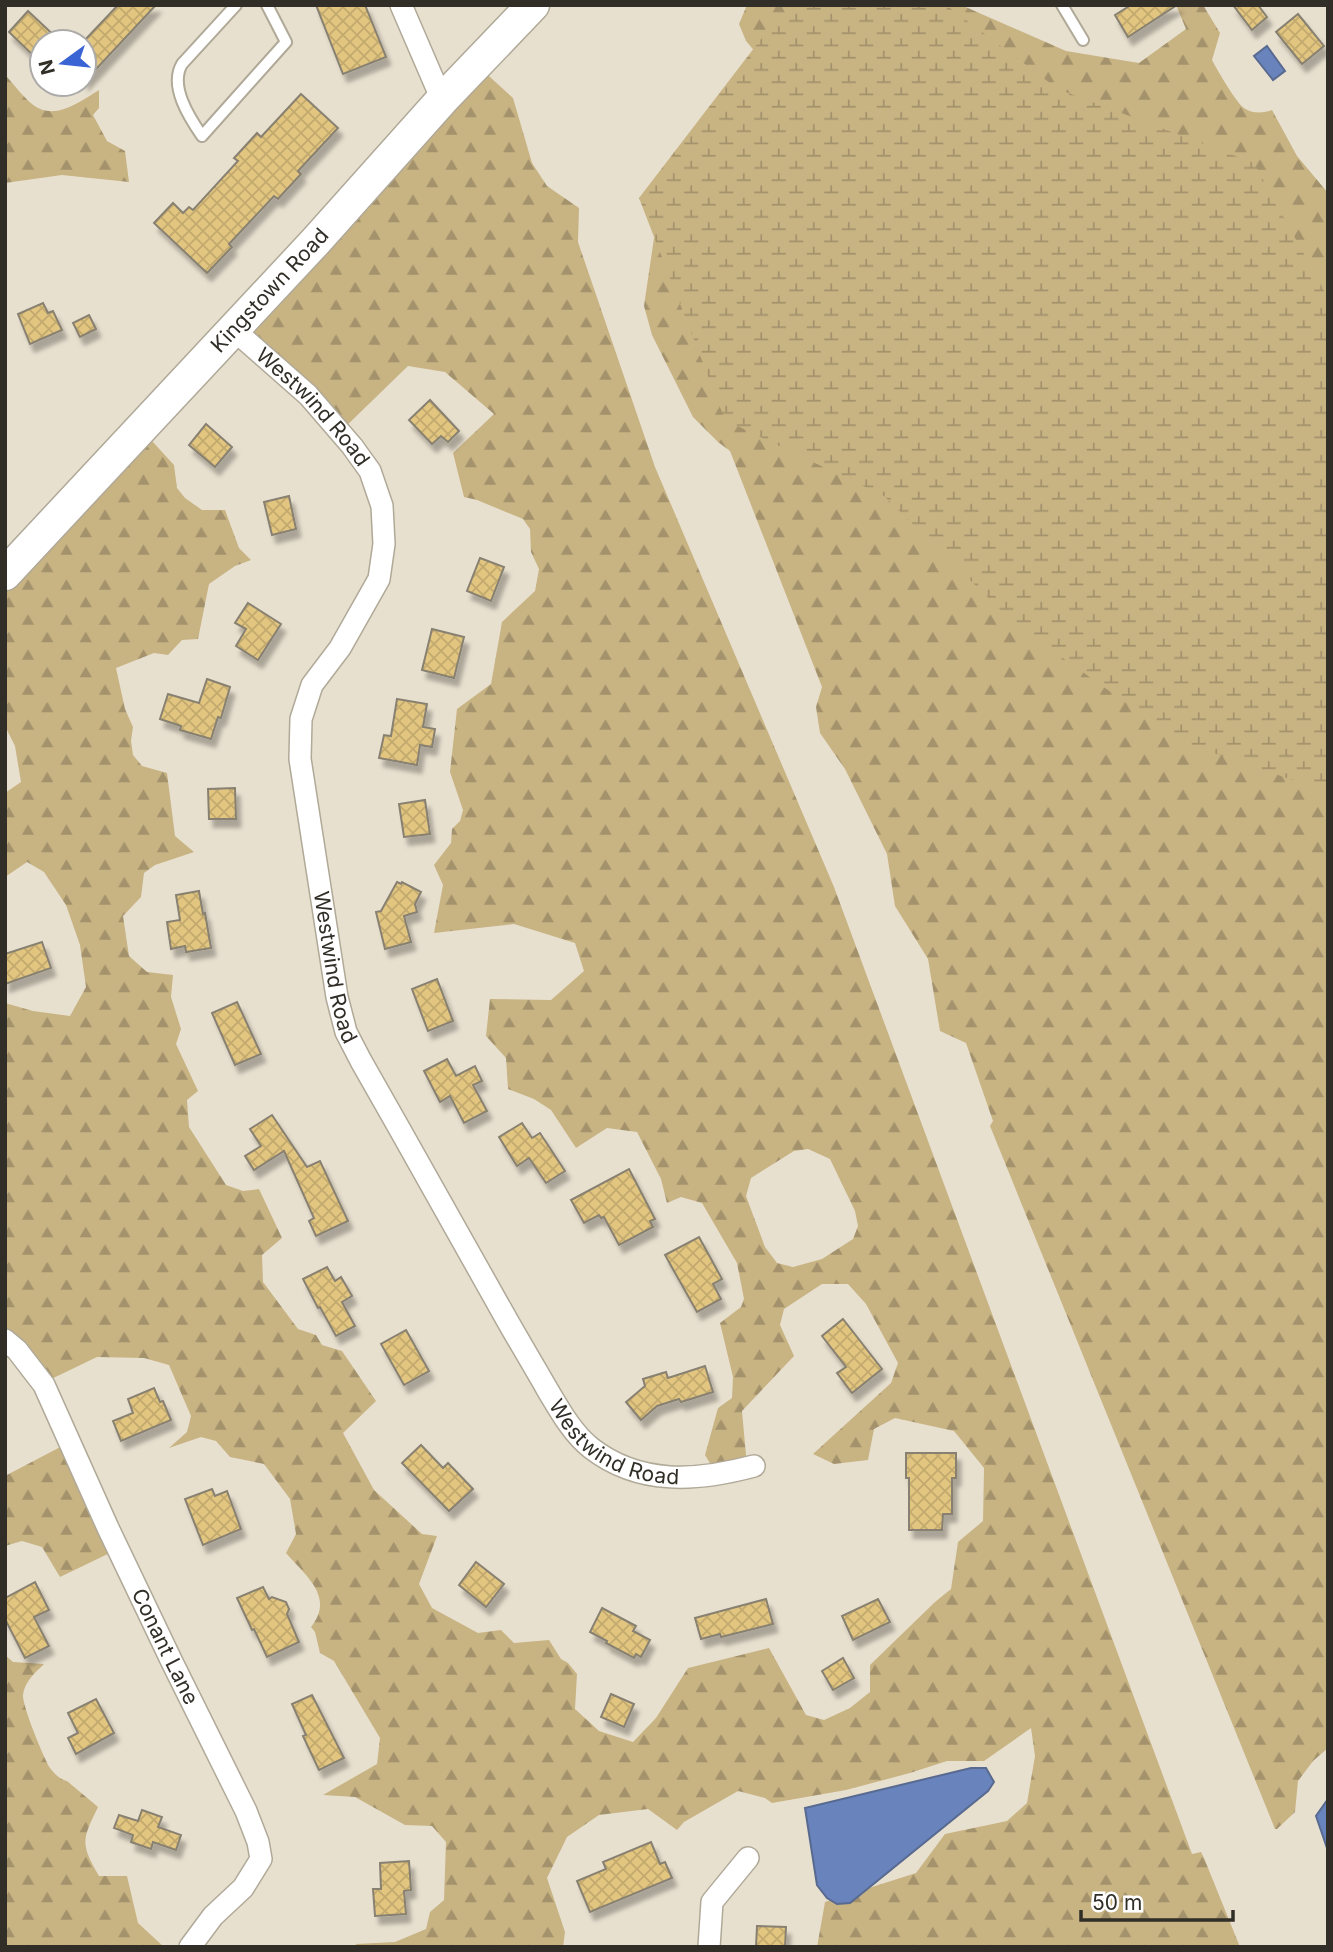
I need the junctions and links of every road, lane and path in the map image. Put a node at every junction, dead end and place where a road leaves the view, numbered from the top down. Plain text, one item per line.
1 (236, 5) edge
2 (267, 5) edge
3 (401, 5) edge
4 (533, 5) edge
5 (1062, 5) edge
6 (1083, 40) dead end
7 (442, 100) junction
8 (233, 329) junction
9 (5, 574) edge
10 (5, 1340) edge
11 (754, 1466) dead end
12 (748, 1858) dead end
13 (190, 1947) edge
14 (709, 1947) edge

1 - 2 lane
3 - 7 street
4 - 7 main road, Kingstown Road
5 - 6 lane
7 - 8 main road, Kingstown Road
8 - 9 main road, Kingstown Road
8 - 11 street, Westwind Road
10 - 13 street, Conant Lane
12 - 14 street

